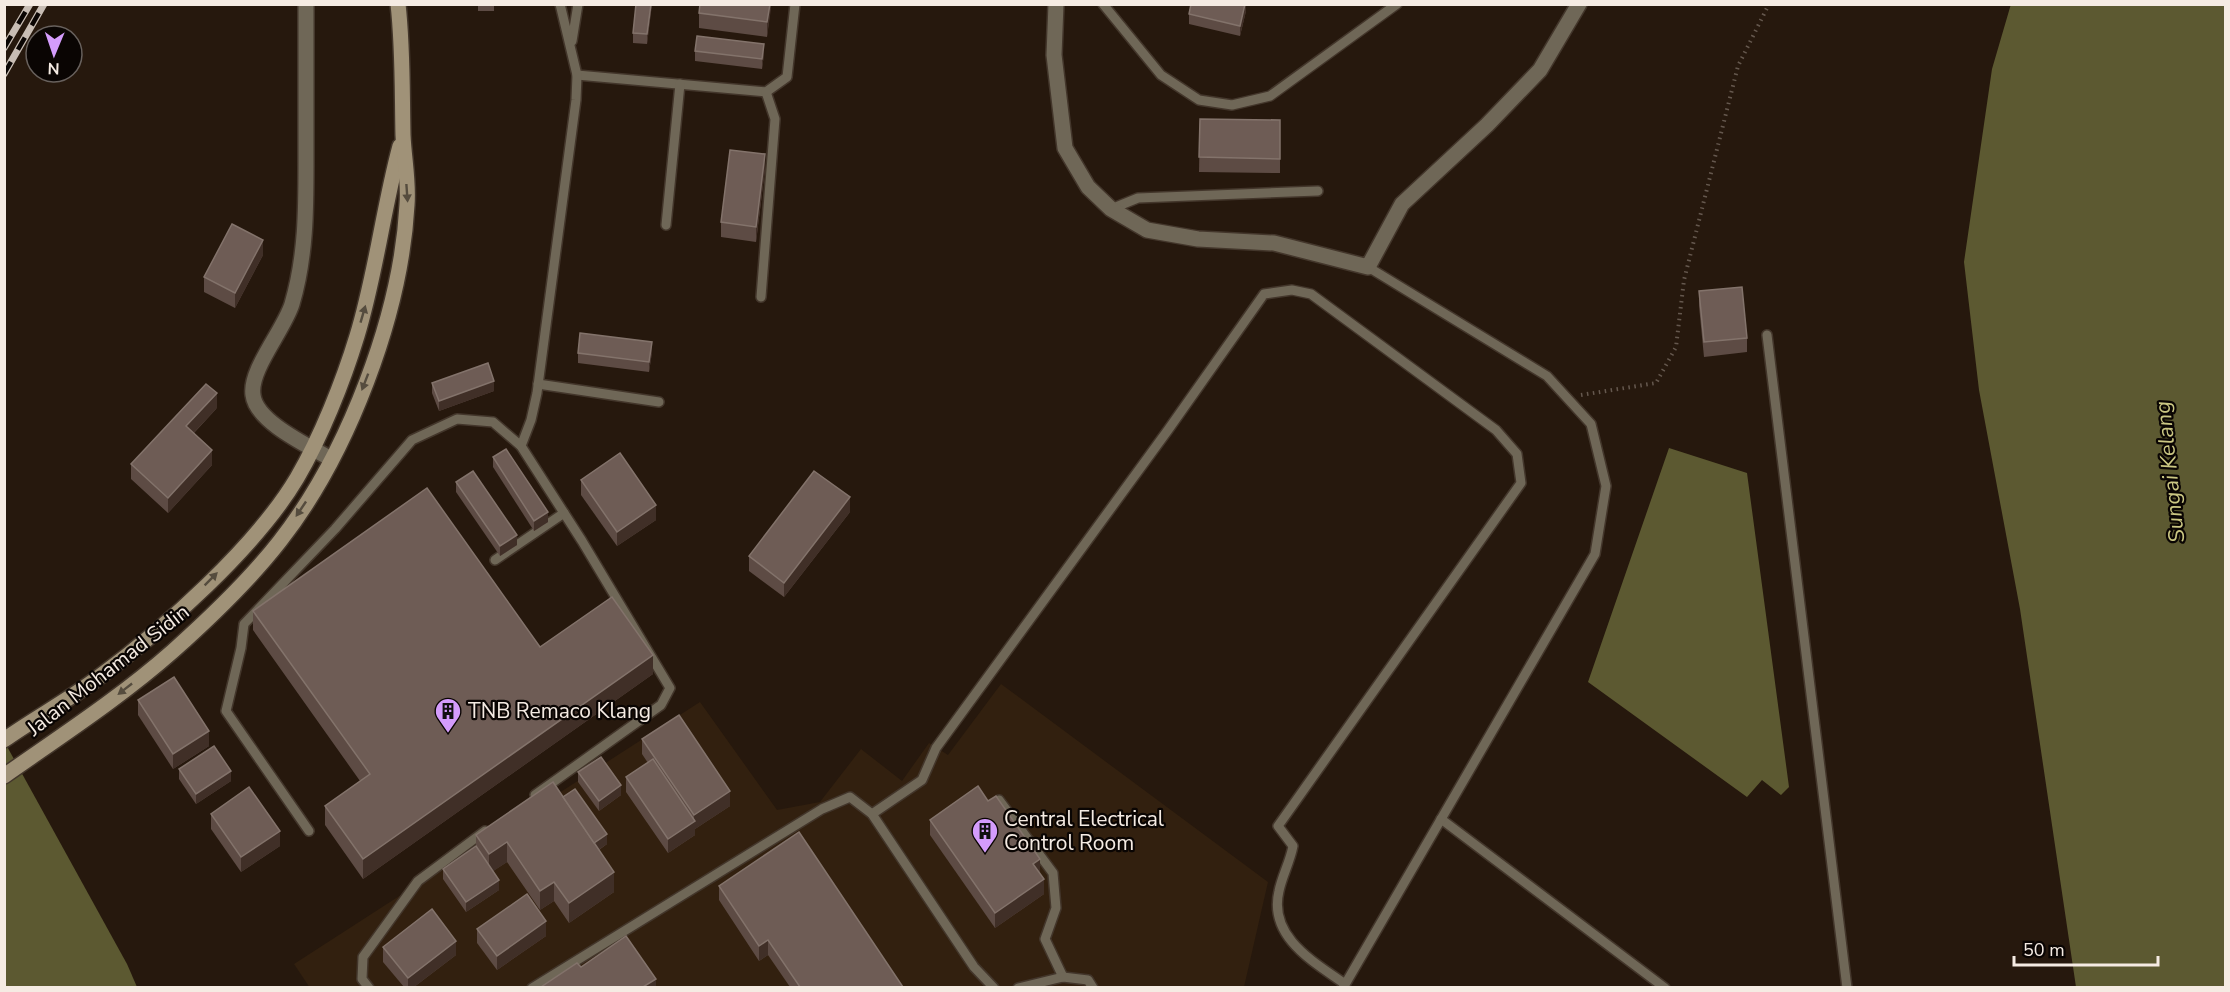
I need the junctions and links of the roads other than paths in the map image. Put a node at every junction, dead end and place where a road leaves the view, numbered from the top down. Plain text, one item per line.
1 (306, 4) edge
2 (398, 4) edge
3 (560, 4) edge
4 (578, 4) edge
5 (795, 4) edge
6 (1056, 4) edge
7 (1103, 4) edge
8 (1397, 4) edge
9 (1579, 4) edge
10 (572, 46) junction
11 (577, 75) junction
12 (680, 84) junction
13 (766, 92) junction
14 (403, 135) junction
15 (1318, 191) dead end
16 (1111, 208) junction
17 (666, 225) dead end
18 (1368, 267) junction
19 (761, 297) dead end
20 (1767, 335) dead end
21 (538, 384) junction
22 (659, 402) dead end
23 (312, 447) junction
24 (520, 447) junction
25 (331, 459) junction
26 (564, 513) junction
27 (495, 560) dead end
28 (4, 740) edge
29 (4, 776) edge
30 (999, 800) edge
31 (522, 805) edge
32 (872, 814) junction
33 (1441, 819) junction
34 (494, 825) edge
35 (309, 831) dead end
36 (1063, 977) junction
37 (1344, 986) edge
38 (369, 987) edge
39 (532, 987) edge
40 (994, 987) edge
41 (1018, 987) edge
42 (1093, 987) edge
43 (1665, 987) edge
44 (1847, 987) edge

1 - 23 street
2 - 14 main road, Jalan Mohamad Sidin
3 - 10 lane
4 - 10 lane
5 - 13 lane
6 - 16 street
7 - 8 lane
9 - 18 street
10 - 11 lane
11 - 12 lane
11 - 21 lane
12 - 13 lane
12 - 17 lane
13 - 19 lane
23 -> 14 main road, Jalan Mohamad Sidin
14 -> 25 main road, Jalan Mohamad Sidin
15 - 16 lane
16 - 18 street
18 - 33 lane
20 - 44 lane
21 - 22 lane
21 - 24 lane
23 - 25 street
28 -> 23 main road, Jalan Mohamad Sidin
24 - 26 lane
24 - 35 lane
25 -> 29 main road, Jalan Mohamad Sidin
26 - 27 lane
26 - 31 lane
30 - 36 lane
32 - 37 lane
32 - 39 lane
32 - 40 lane
33 - 37 lane
33 - 43 lane
34 - 38 lane
36 - 41 lane
36 - 42 lane

